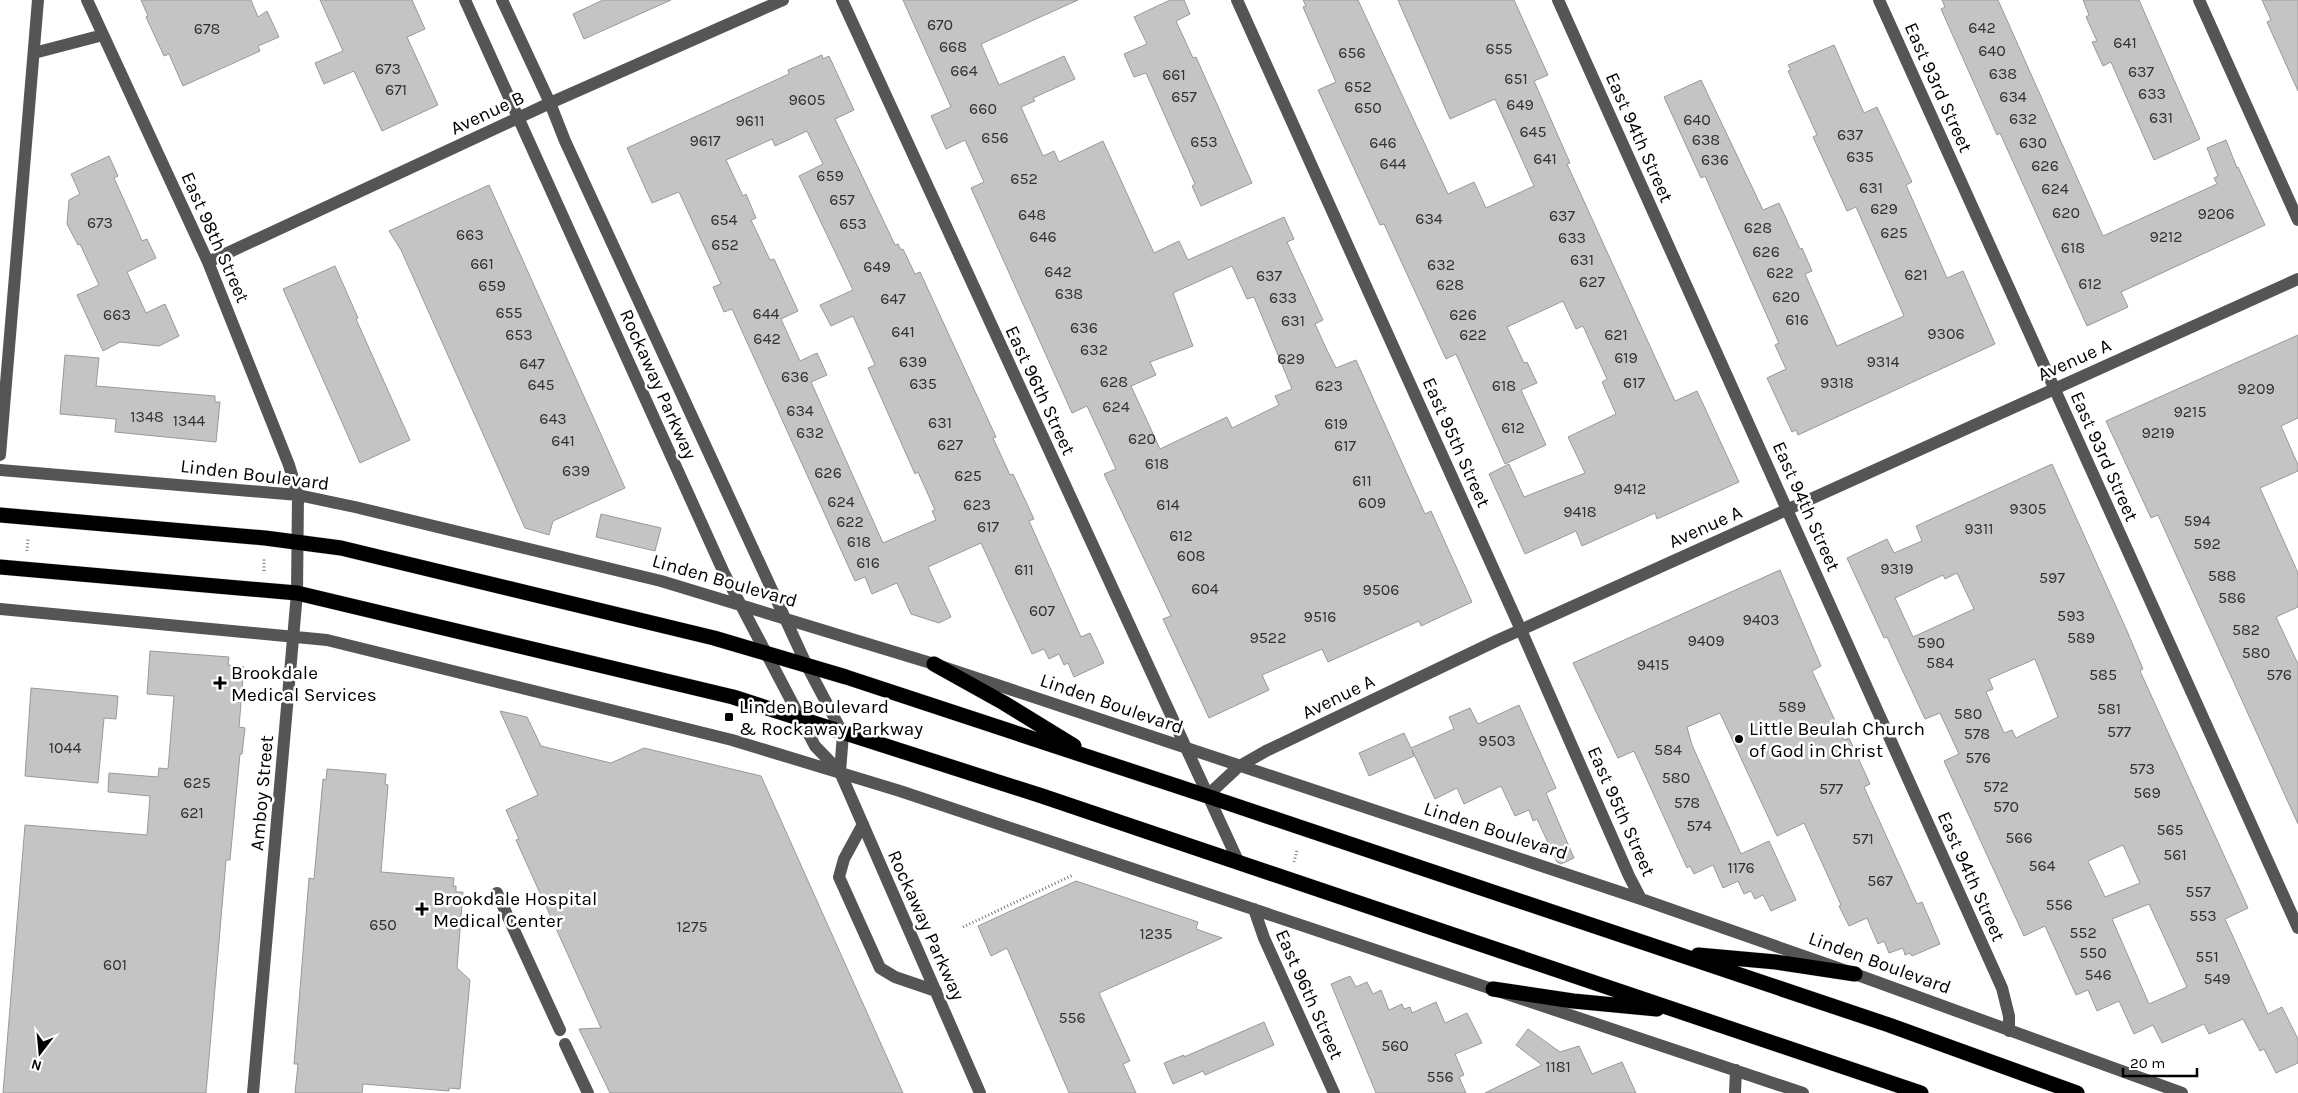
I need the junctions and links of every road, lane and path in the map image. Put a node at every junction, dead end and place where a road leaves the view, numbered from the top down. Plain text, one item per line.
1 (38, 0) edge
2 (87, 0) edge
3 (465, 0) edge
4 (502, 0) edge
5 (783, 0) edge
6 (842, 0) edge
7 (1237, 0) edge
8 (1558, 0) edge
9 (1879, 0) edge
10 (2199, 0) edge
11 (103, 35) junction
12 (34, 53) junction
13 (550, 104) junction
14 (520, 118) junction
15 (2298, 220) edge
16 (208, 262) junction
17 (2298, 279) edge
18 (2054, 388) junction
19 (0, 455) edge
20 (0, 470) edge
21 (298, 495) junction
22 (1788, 509) junction
23 (0, 515) edge
24 (28, 539) dead end
25 (297, 541) junction
26 (27, 554) dead end
27 (264, 559) dead end
28 (0, 567) edge
29 (264, 574) dead end
30 (298, 593) junction
31 (740, 605) junction
32 (0, 609) edge
33 (786, 619) junction
34 (1521, 630) junction
35 (294, 636) junction
36 (766, 654) junction
37 (934, 664) junction
38 (807, 666) junction
39 (801, 720) junction
40 (843, 734) junction
41 (1186, 749) junction
42 (1096, 760) junction
43 (1238, 767) junction
44 (840, 772) junction
45 (1207, 796) junction
46 (863, 824) junction
47 (1297, 850) dead end
48 (1239, 863) junction
49 (1294, 865) dead end
50 (1073, 875) dead end
51 (497, 893) dead end
52 (1641, 899) junction
53 (1254, 909) junction
54 (963, 927) dead end
55 (2298, 928) edge
56 (1672, 952) junction
57 (1855, 974) junction
58 (1493, 989) junction
59 (936, 991) junction
60 (1684, 1012) junction
61 (560, 1030) dead end
62 (2009, 1031) junction
63 (565, 1044) dead end
64 (1736, 1070) junction
65 (253, 1093) edge
66 (588, 1093) edge
67 (980, 1093) edge
68 (1334, 1093) edge
69 (1735, 1093) edge
70 (1803, 1093) edge
71 (1921, 1093) edge
72 (2077, 1093) edge
73 (2182, 1093) edge

1 - 12 street
2 - 11 street, East 98th Street
3 - 14 street, Rockaway Parkway
4 - 13 street, Rockaway Parkway
5 - 13 street, Avenue B
6 - 41 street, East 96th Street
7 - 34 street, East 95th Street
8 - 22 street, East 94th Street
9 - 18 street, East 93rd Street
10 - 15 street
11 - 12 street
11 - 16 street, East 98th Street
12 - 19 street
13 - 14 street, Avenue B
13 - 33 street, Rockaway Parkway
14 - 16 street, Avenue B
14 - 31 street, Rockaway Parkway
16 - 21 street, East 98th Street
17 - 18 street, Avenue A
18 - 22 street, Avenue A
18 - 55 street, East 93rd Street
20 - 21 street, Linden Boulevard
21 - 25 street, Amboy Street
21 - 31 street, Linden Boulevard
22 - 34 street, Avenue A
22 - 62 street, East 94th Street
23 - 25 highway
24 - 26 path
25 - 30 street, Amboy Street
25 - 36 highway
27 - 29 path
28 - 30 highway
30 - 35 street, Amboy Street
30 - 39 highway
31 - 33 street, Linden Boulevard
31 - 36 street, Rockaway Parkway
32 - 35 street
33 - 37 street, Linden Boulevard
33 - 38 street, Rockaway Parkway
34 - 43 street, Avenue A
34 - 52 street, East 95th Street
35 - 44 street
35 - 65 street, Amboy Street
36 - 38 highway
36 - 39 street, Rockaway Parkway
37 - 41 street, Linden Boulevard
37 - 42 highway
38 - 40 street, Rockaway Parkway
38 - 42 highway
39 - 40 highway
39 - 44 street, Rockaway Parkway
40 - 44 street, Rockaway Parkway
40 - 48 highway
41 - 43 street, Linden Boulevard
41 - 45 street, East 96th Street
42 - 45 highway
43 - 45 street, Avenue A
43 - 52 street, Linden Boulevard
44 - 46 street, Rockaway Parkway
44 - 53 street
45 - 48 street
45 - 56 highway
46 - 59 street, Rockaway Parkway
46 - 59 street
47 - 49 path
48 - 60 highway
50 - 54 path
51 - 61 street
52 - 57 street, Linden Boulevard
53 - 58 street
53 - 68 street, East 96th Street
56 - 57 highway
56 - 72 highway
57 - 62 street, Linden Boulevard
58 - 60 highway
58 - 64 street
59 - 67 street, Rockaway Parkway
60 - 71 highway
62 - 73 street, Linden Boulevard
63 - 66 street
64 - 69 street
64 - 70 street

